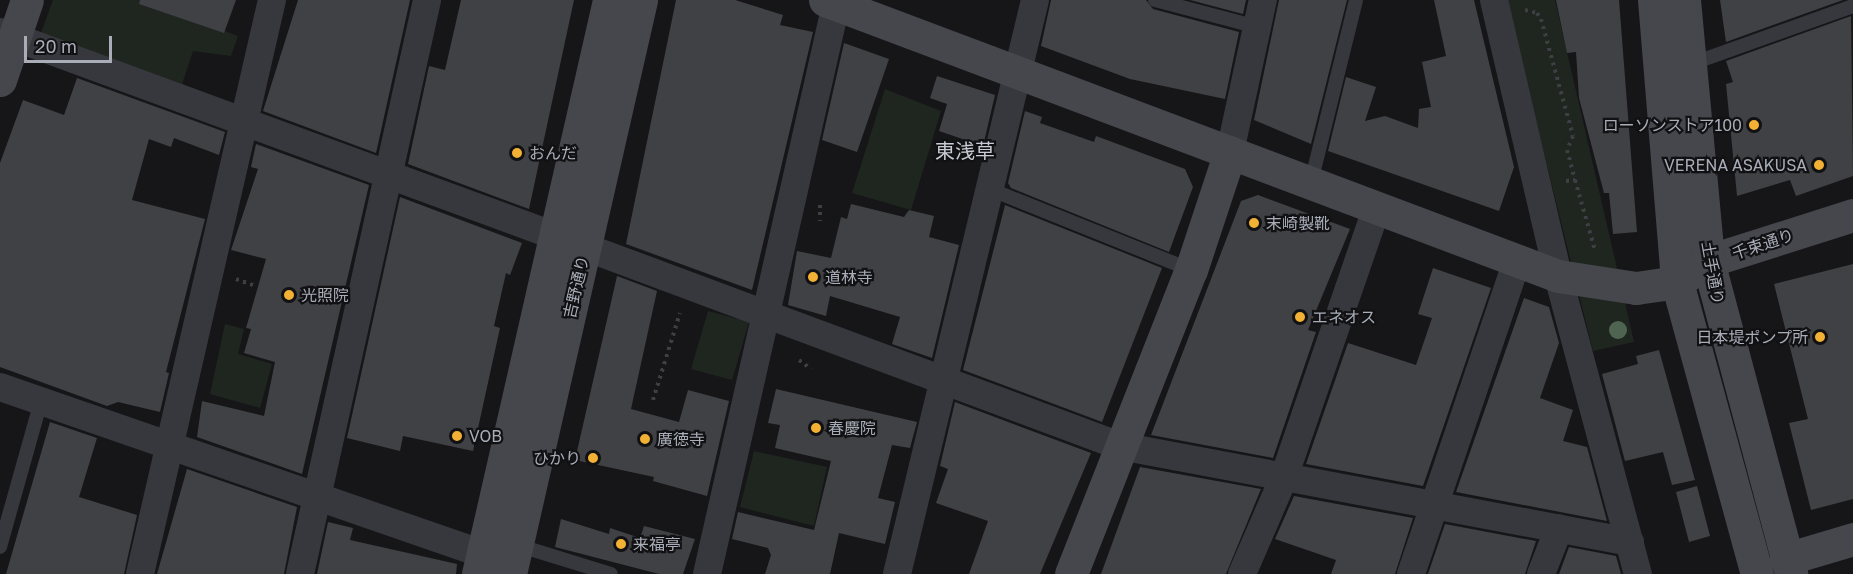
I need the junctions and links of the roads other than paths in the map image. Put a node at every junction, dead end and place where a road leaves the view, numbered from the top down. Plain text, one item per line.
1 (27, 0) edge
2 (272, 0) edge
3 (427, 0) edge
4 (609, 0) edge
5 (641, 0) edge
6 (1035, 0) edge
7 (1155, 0) edge
8 (1356, 0) edge
9 (1653, 0) edge
10 (1684, 0) edge
11 (833, 1) edge
12 (1506, 6) edge
13 (1853, 6) edge
14 (1260, 13) edge
15 (7, 34) edge
16 (1690, 64) junction
17 (1016, 72) junction
18 (0, 80) edge
19 (244, 123) junction
20 (1230, 152) junction
21 (388, 177) junction
22 (1311, 182) junction
23 (992, 190) junction
24 (1377, 207) junction
25 (1853, 215) edge
26 (570, 242) junction
27 (1517, 261) junction
28 (1708, 261) junction
29 (1191, 270) junction
30 (1558, 276) junction
31 (1677, 282) junction
32 (766, 316) junction
33 (944, 379) junction
34 (0, 387) edge
35 (41, 401) junction
36 (170, 445) junction
37 (1120, 446) junction
38 (1284, 477) junction
39 (318, 497) junction
40 (1435, 505) junction
41 (1559, 528) junction
42 (1853, 539) edge
43 (1630, 542) junction
44 (0, 547) edge
45 (514, 560) edge
46 (481, 564) edge
47 (1788, 567) edge
48 (140, 574) edge
49 (300, 574) edge
50 (611, 574) edge
51 (707, 574) edge
52 (897, 574) edge
53 (1071, 574) edge
54 (1242, 574) edge
55 (1411, 574) edge
56 (1541, 574) edge
57 (1638, 574) edge
58 (1757, 574) edge

1 - 15 street
2 - 19 street
3 - 21 street
4 - 26 street, 吉野通り
5 - 26 street, 吉野通り
6 - 17 street
7 - 14 lane
8 - 22 lane
9 - 31 street, 土手通り
10 - 16 street, 土手通り
11 - 17 street
11 - 32 street
12 - 30 street
13 - 16 lane
14 - 20 street
15 - 18 street
15 - 19 street
16 - 28 street, 土手通り
17 - 20 street
17 - 23 street
19 - 21 street
19 - 36 street
20 - 22 street
20 - 29 street
21 - 26 street
21 - 39 street
22 - 24 street
23 - 29 lane
23 - 33 street
24 - 27 street
24 - 38 street
25 - 28 street, 千束通り
26 - 32 street
26 - 45 street, 吉野通り
26 - 46 street, 吉野通り
27 - 30 street
27 - 40 street
28 - 31 street, 千束通り
28 - 47 street, 土手通り
29 - 37 street
30 - 31 street
30 - 43 street
31 - 58 street, 土手通り
32 - 33 street
32 - 51 street
33 - 37 street
33 - 52 street
34 - 35 street
35 - 36 street
35 - 44 lane
36 - 39 street
36 - 48 street
37 - 38 street
37 - 53 street
38 - 40 street
38 - 54 street
39 - 46 street
39 - 49 street
40 - 41 street
40 - 55 street
41 - 43 street
41 - 56 street
42 - 47 street
43 - 57 street
45 - 50 lane

